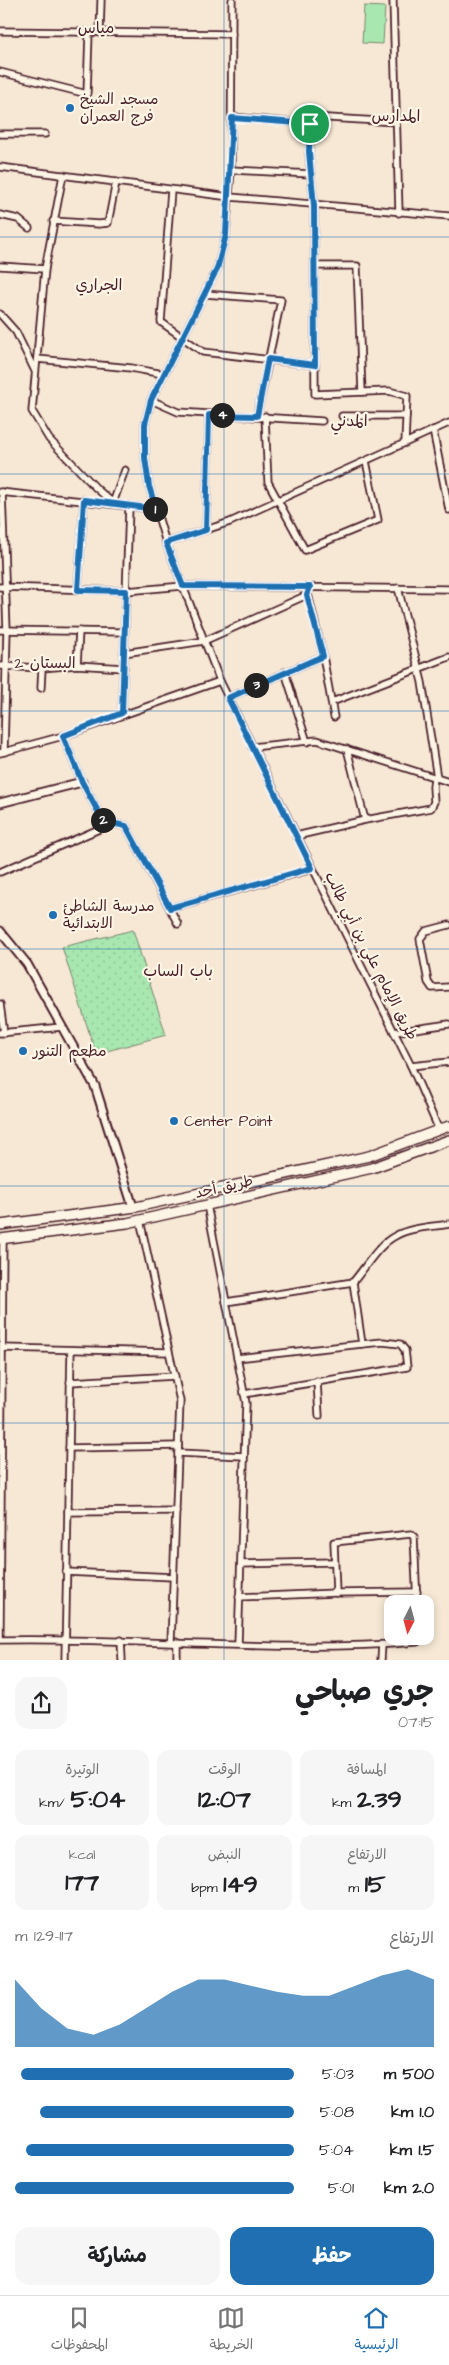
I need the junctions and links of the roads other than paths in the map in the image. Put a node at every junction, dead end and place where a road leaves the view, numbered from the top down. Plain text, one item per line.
1 (101, 0) edge
2 (232, 0) edge
3 (394, 0) edge
4 (0, 31) edge
5 (88, 33) junction
6 (100, 33) junction
7 (232, 34) junction
8 (0, 72) edge
9 (232, 118) junction
10 (396, 122) junction
11 (310, 124) junction
12 (0, 134) edge
13 (45, 134) dead end
14 (0, 167) edge
15 (231, 170) junction
16 (311, 174) junction
17 (62, 175) junction
18 (116, 182) junction
19 (172, 190) junction
20 (230, 197) junction
21 (314, 206) junction
22 (399, 213) junction
23 (0, 215) edge
24 (449, 216) edge
25 (53, 221) junction
26 (29, 228) dead end
27 (0, 266) edge
28 (314, 266) junction
29 (45, 269) junction
30 (205, 294) junction
31 (0, 314) edge
32 (183, 336) junction
33 (37, 359) junction
34 (268, 359) junction
35 (315, 365) junction
36 (35, 371) junction
37 (164, 374) junction
38 (362, 392) junction
39 (151, 400) junction
40 (209, 415) junction
41 (257, 416) junction
42 (265, 416) junction
43 (342, 416) dead end
44 (406, 416) junction
45 (322, 421) dead end
46 (449, 423) edge
47 (433, 430) junction
48 (404, 443) junction
49 (366, 461) junction
50 (125, 470) dead end
51 (1, 492) edge
52 (84, 500) junction
53 (278, 501) junction
54 (112, 503) junction
55 (129, 507) junction
56 (156, 509) junction
57 (449, 510) edge
58 (206, 530) junction
59 (166, 543) junction
60 (183, 586) junction
61 (3, 587) edge
62 (310, 587) junction
63 (398, 588) junction
64 (449, 589) edge
65 (78, 590) junction
66 (126, 591) junction
67 (307, 595) junction
68 (3, 630) edge
69 (80, 630) junction
70 (124, 632) junction
71 (204, 641) junction
72 (124, 652) junction
73 (323, 656) junction
74 (449, 657) edge
75 (77, 665) junction
76 (2, 667) edge
77 (42, 668) junction
78 (124, 668) junction
79 (419, 668) junction
80 (286, 672) junction
81 (220, 681) junction
82 (41, 688) dead end
83 (228, 698) junction
84 (332, 702) junction
85 (122, 713) junction
86 (334, 717) dead end
87 (63, 736) junction
88 (307, 742) junction
89 (252, 747) junction
90 (347, 749) junction
91 (2, 753) edge
92 (436, 778) junction
93 (82, 782) junction
94 (449, 782) edge
95 (0, 802) edge
96 (365, 820) junction
97 (106, 826) junction
98 (296, 836) junction
99 (312, 868) junction
100 (0, 872) edge
101 (170, 908) junction
102 (178, 924) dead end
103 (449, 925) edge
104 (0, 931) edge
105 (0, 938) edge
106 (27, 964) junction
107 (449, 987) edge
108 (0, 1004) edge
109 (449, 1024) edge
110 (62, 1028) junction
111 (394, 1032) junction
112 (2, 1033) edge
113 (449, 1062) edge
114 (412, 1066) junction
115 (449, 1126) edge
116 (439, 1130) junction
117 (449, 1141) edge
118 (206, 1205) junction
119 (133, 1208) junction
120 (140, 1220) junction
121 (449, 1224) edge
122 (0, 1225) edge
123 (2, 1239) edge
124 (353, 1282) junction
125 (226, 1302) junction
126 (2, 1306) edge
127 (362, 1344) junction
128 (3, 1348) junction
129 (71, 1350) junction
130 (169, 1352) junction
131 (237, 1358) junction
132 (175, 1376) junction
133 (317, 1381) junction
134 (70, 1382) junction
135 (244, 1394) junction
136 (319, 1416) dead end
137 (69, 1448) junction
138 (178, 1449) junction
139 (244, 1456) junction
140 (176, 1511) junction
141 (68, 1512) junction
142 (334, 1562) junction
143 (241, 1564) junction
144 (66, 1572) junction
145 (173, 1577) junction
146 (417, 1592) joint
147 (336, 1593) junction
148 (239, 1598) junction
149 (0, 1638) edge
150 (65, 1638) junction
151 (121, 1640) junction
152 (174, 1642) junction
153 (238, 1644) junction
154 (382, 1645) joint
155 (65, 1660) edge
156 (122, 1660) edge
157 (177, 1660) edge
158 (381, 1660) edge

1 - 6 street
2 - 7 street, طريق الإمام علي بن أبي طالب
3 - 10 street
4 - 5 street
5 - 6 street
5 - 8 street
6 - 7 street
7 - 9 street, طريق الإمام علي بن أبي طالب
9 - 11 street
9 - 15 street, طريق الإمام علي بن أبي طالب
10 - 11 street
10 - 22 street
11 - 16 street
12 - 13 street
14 - 17 street
15 - 16 street
15 - 20 street, طريق الإمام علي بن أبي طالب
16 - 21 street
17 - 18 street
17 - 25 street
18 - 19 street
18 - 25 street
19 - 20 street
19 - 32 street
20 - 21 street
20 - 30 street, طريق الإمام علي بن أبي طالب
21 - 22 street
21 - 28 street
22 - 24 street
23 - 26 street
25 - 29 street
27 - 29 street
28 - 35 street
28 - 38 street
29 - 33 street
30 - 32 street, طريق الإمام علي بن أبي طالب
30 - 34 street
31 - 36 street
32 - 34 street
32 - 37 street, طريق الإمام علي بن أبي طالب
33 - 36 street
33 - 37 street
34 - 35 street
34 - 41 street
35 - 38 street
36 - 54 street
37 - 39 street, طريق الإمام علي بن أبي طالب
38 - 44 street
39 - 40 street
39 - 56 street, طريق الإمام علي بن أبي طالب
40 - 41 street
40 - 58 street
41 - 42 street
42 - 45 street
42 - 53 street
43 - 44 street
44 - 48 street
46 - 47 street
47 - 48 street
47 - 57 street
48 - 49 street
49 - 53 street
49 - 53 street
50 - 54 street
51 - 52 street
51 - 61 street
52 - 54 street
52 - 65 street
53 - 58 street
54 - 55 street
55 - 56 street
55 - 66 street
56 - 59 street, طريق الإمام علي بن أبي طالب
58 - 59 street
59 - 60 street, طريق الإمام علي بن أبي طالب
60 - 62 street
60 - 66 street
60 - 71 street, طريق الإمام علي بن أبي طالب
61 - 65 street
61 - 68 street
62 - 63 street
62 - 67 street
63 - 64 street
63 - 79 street
65 - 66 street
66 - 70 street
67 - 71 street
67 - 73 street
68 - 69 street
68 - 76 street
69 - 70 street
69 - 75 street
70 - 72 street
71 - 72 street
71 - 81 street, طريق الإمام علي بن أبي طالب
72 - 78 street
73 - 80 street
73 - 84 street
74 - 79 street
75 - 77 street
75 - 78 street
76 - 77 street
76 - 91 street
77 - 82 street
78 - 85 street
79 - 84 street
79 - 92 street
80 - 83 street
80 - 88 street
81 - 83 street, طريق الإمام علي بن أبي طالب
81 - 85 street
83 - 89 street, طريق الإمام علي بن أبي طالب
84 - 86 street
85 - 87 street
87 - 91 street
87 - 93 street
88 - 89 street
88 - 90 street
89 - 98 street, طريق الإمام علي بن أبي طالب
90 - 92 street
90 - 96 street
92 - 94 street
92 - 96 street
93 - 95 street
93 - 97 street
96 - 98 street
97 - 100 street
97 - 101 street
98 - 99 street, طريق الإمام علي بن أبي طالب
99 - 101 street
99 - 111 street, طريق الإمام علي بن أبي طالب
101 - 102 street
103 - 107 street
104 - 106 street
105 - 106 street
106 - 110 street
108 - 112 street
109 - 111 street
110 - 112 street
110 - 119 street
111 - 114 street, طريق الإمام علي بن أبي طالب
113 - 114 street
114 - 116 street, طريق الإمام علي بن أبي طالب
115 - 116 main road, طريق أحد
116 - 119 main road, طريق أحد
117 - 118 main road, طريق أحد
118 - 120 main road, طريق أحد
118 - 125 street
119 - 122 main road, طريق أحد
120 - 123 main road, طريق أحد
120 - 130 street
121 - 124 street
123 - 126 street
124 - 125 street
124 - 127 street
125 - 131 street
126 - 128 street
127 - 131 street
127 - 133 street
128 - 129 street
128 - 149 street
129 - 130 street
129 - 134 street
130 - 132 street
131 - 135 street
132 - 134 street
132 - 138 street
133 - 135 street
133 - 136 street
134 - 137 street
135 - 139 street
137 - 138 street
137 - 141 street
138 - 139 street
138 - 140 street
139 - 143 street
140 - 141 street
140 - 145 street
141 - 144 street
142 - 143 street
142 - 146 street
142 - 147 street
143 - 148 street
144 - 145 street
144 - 150 street
145 - 152 street
146 - 147 street
147 - 148 street
148 - 153 street
149 - 150 street
150 - 151 street
150 - 155 street
151 - 152 street
151 - 156 street
152 - 153 street
152 - 157 street
153 - 154 street
154 - 158 street

